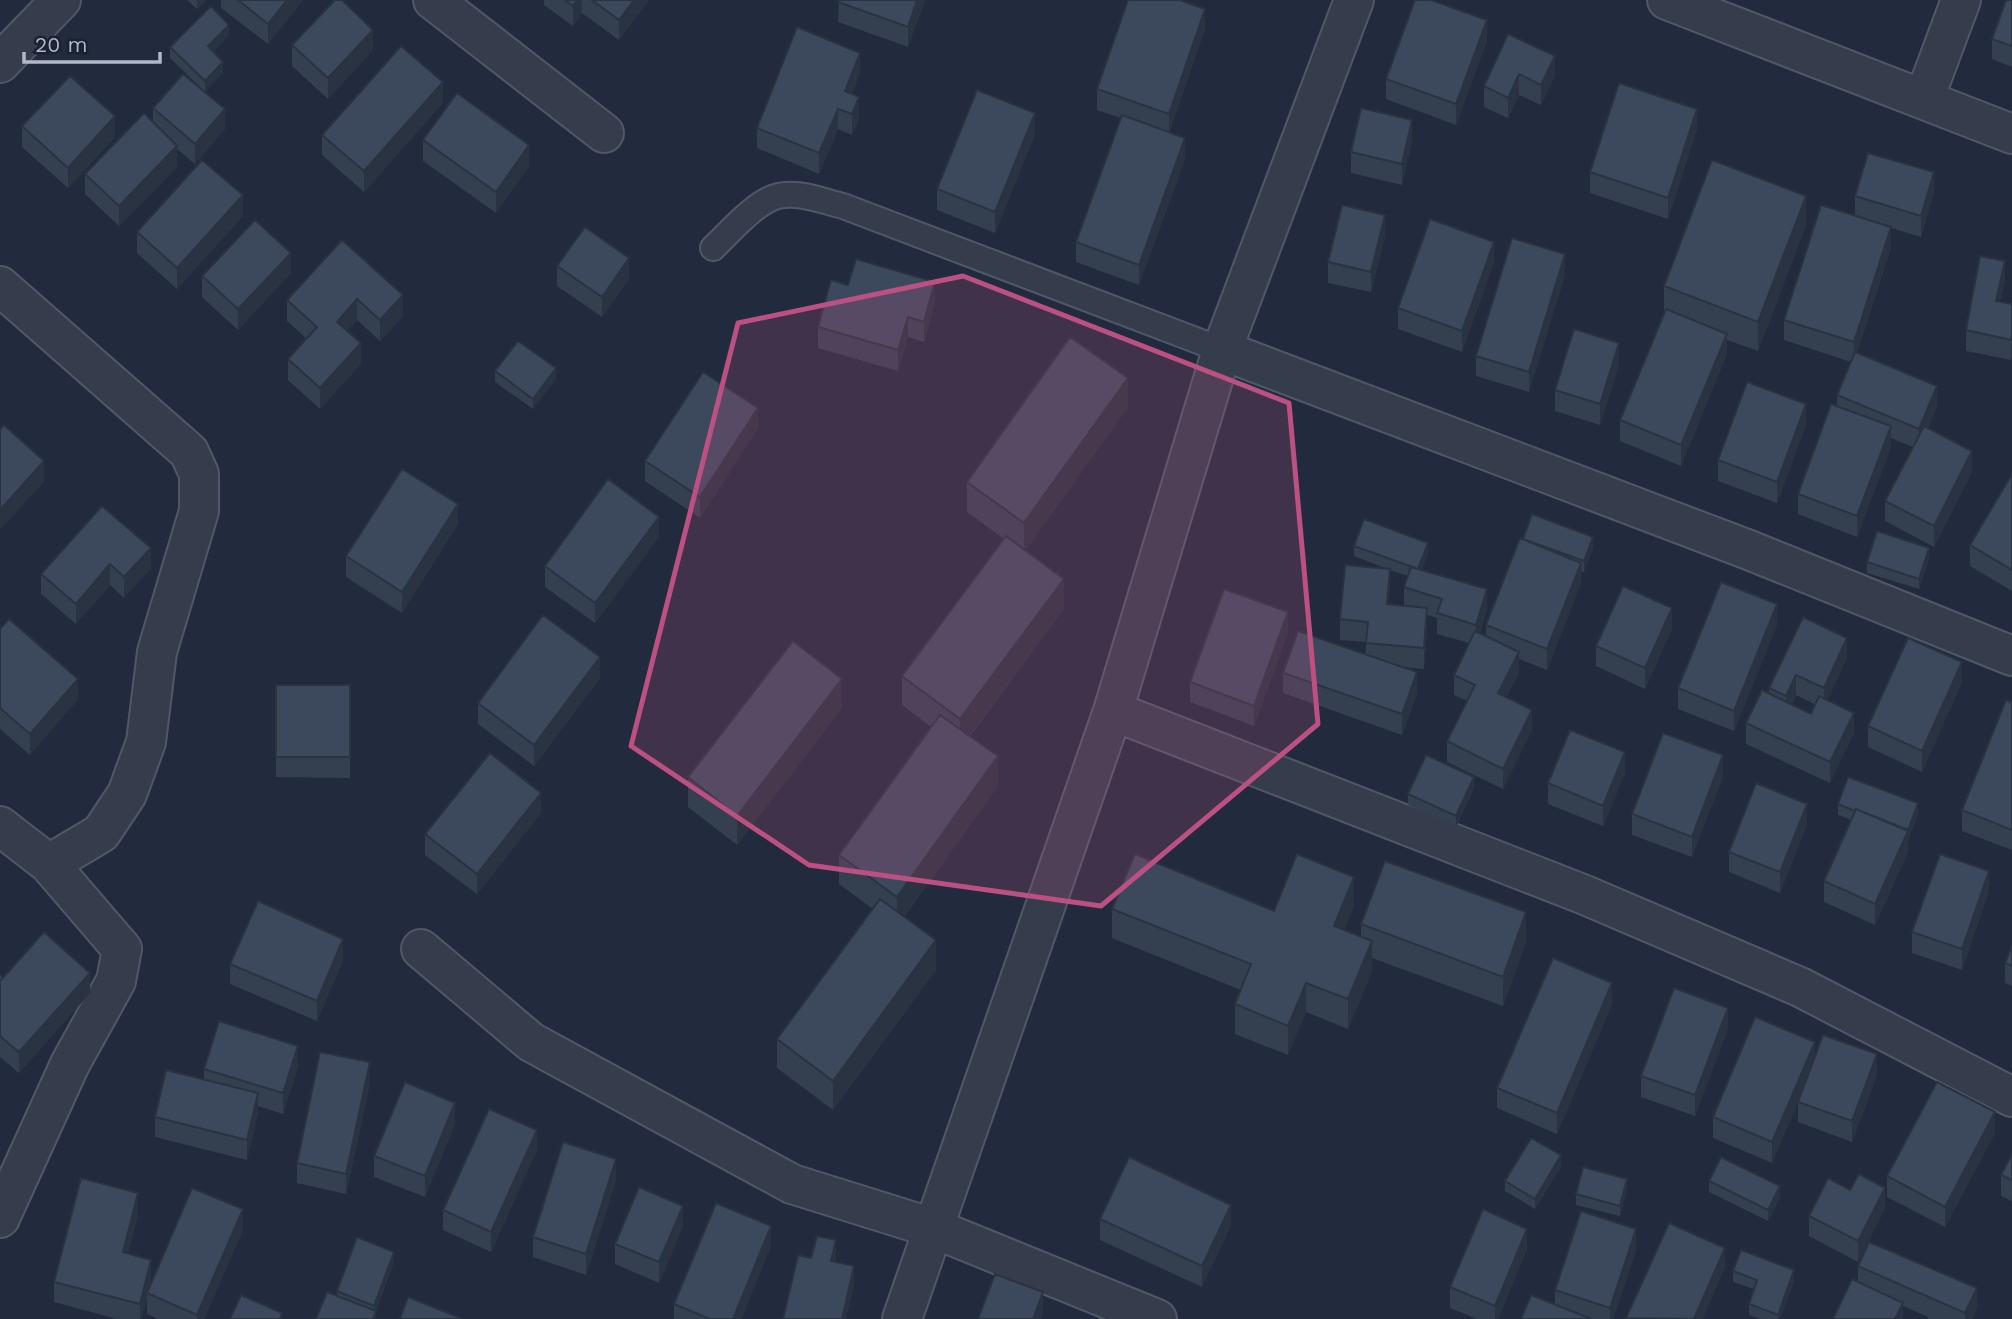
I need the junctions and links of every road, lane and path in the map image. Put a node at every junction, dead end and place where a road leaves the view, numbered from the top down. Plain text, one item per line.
1 (61, 0) edge
2 (433, 0) edge
3 (1354, 0) edge
4 (1667, 0) edge
5 (1961, 0) edge
6 (0, 63) edge
7 (1924, 99) junction
8 (604, 134) dead end
9 (2012, 134) edge
10 (713, 248) dead end
11 (0, 286) edge
12 (1222, 350) junction
13 (2012, 656) edge
14 (1113, 711) junction
15 (0, 826) edge
16 (49, 864) junction
17 (421, 950) dead end
18 (2012, 1097) edge
19 (0, 1218) edge
20 (933, 1228) junction
21 (902, 1319) edge
22 (1157, 1319) edge

1 - 6 street
2 - 8 street
3 - 12 street
4 - 7 street
5 - 7 street
7 - 9 street
10 - 12 lane
11 - 16 street
12 - 13 street
12 - 14 street
14 - 18 street
14 - 20 street
15 - 16 street
16 - 19 street
17 - 20 street
20 - 21 street
20 - 22 street

